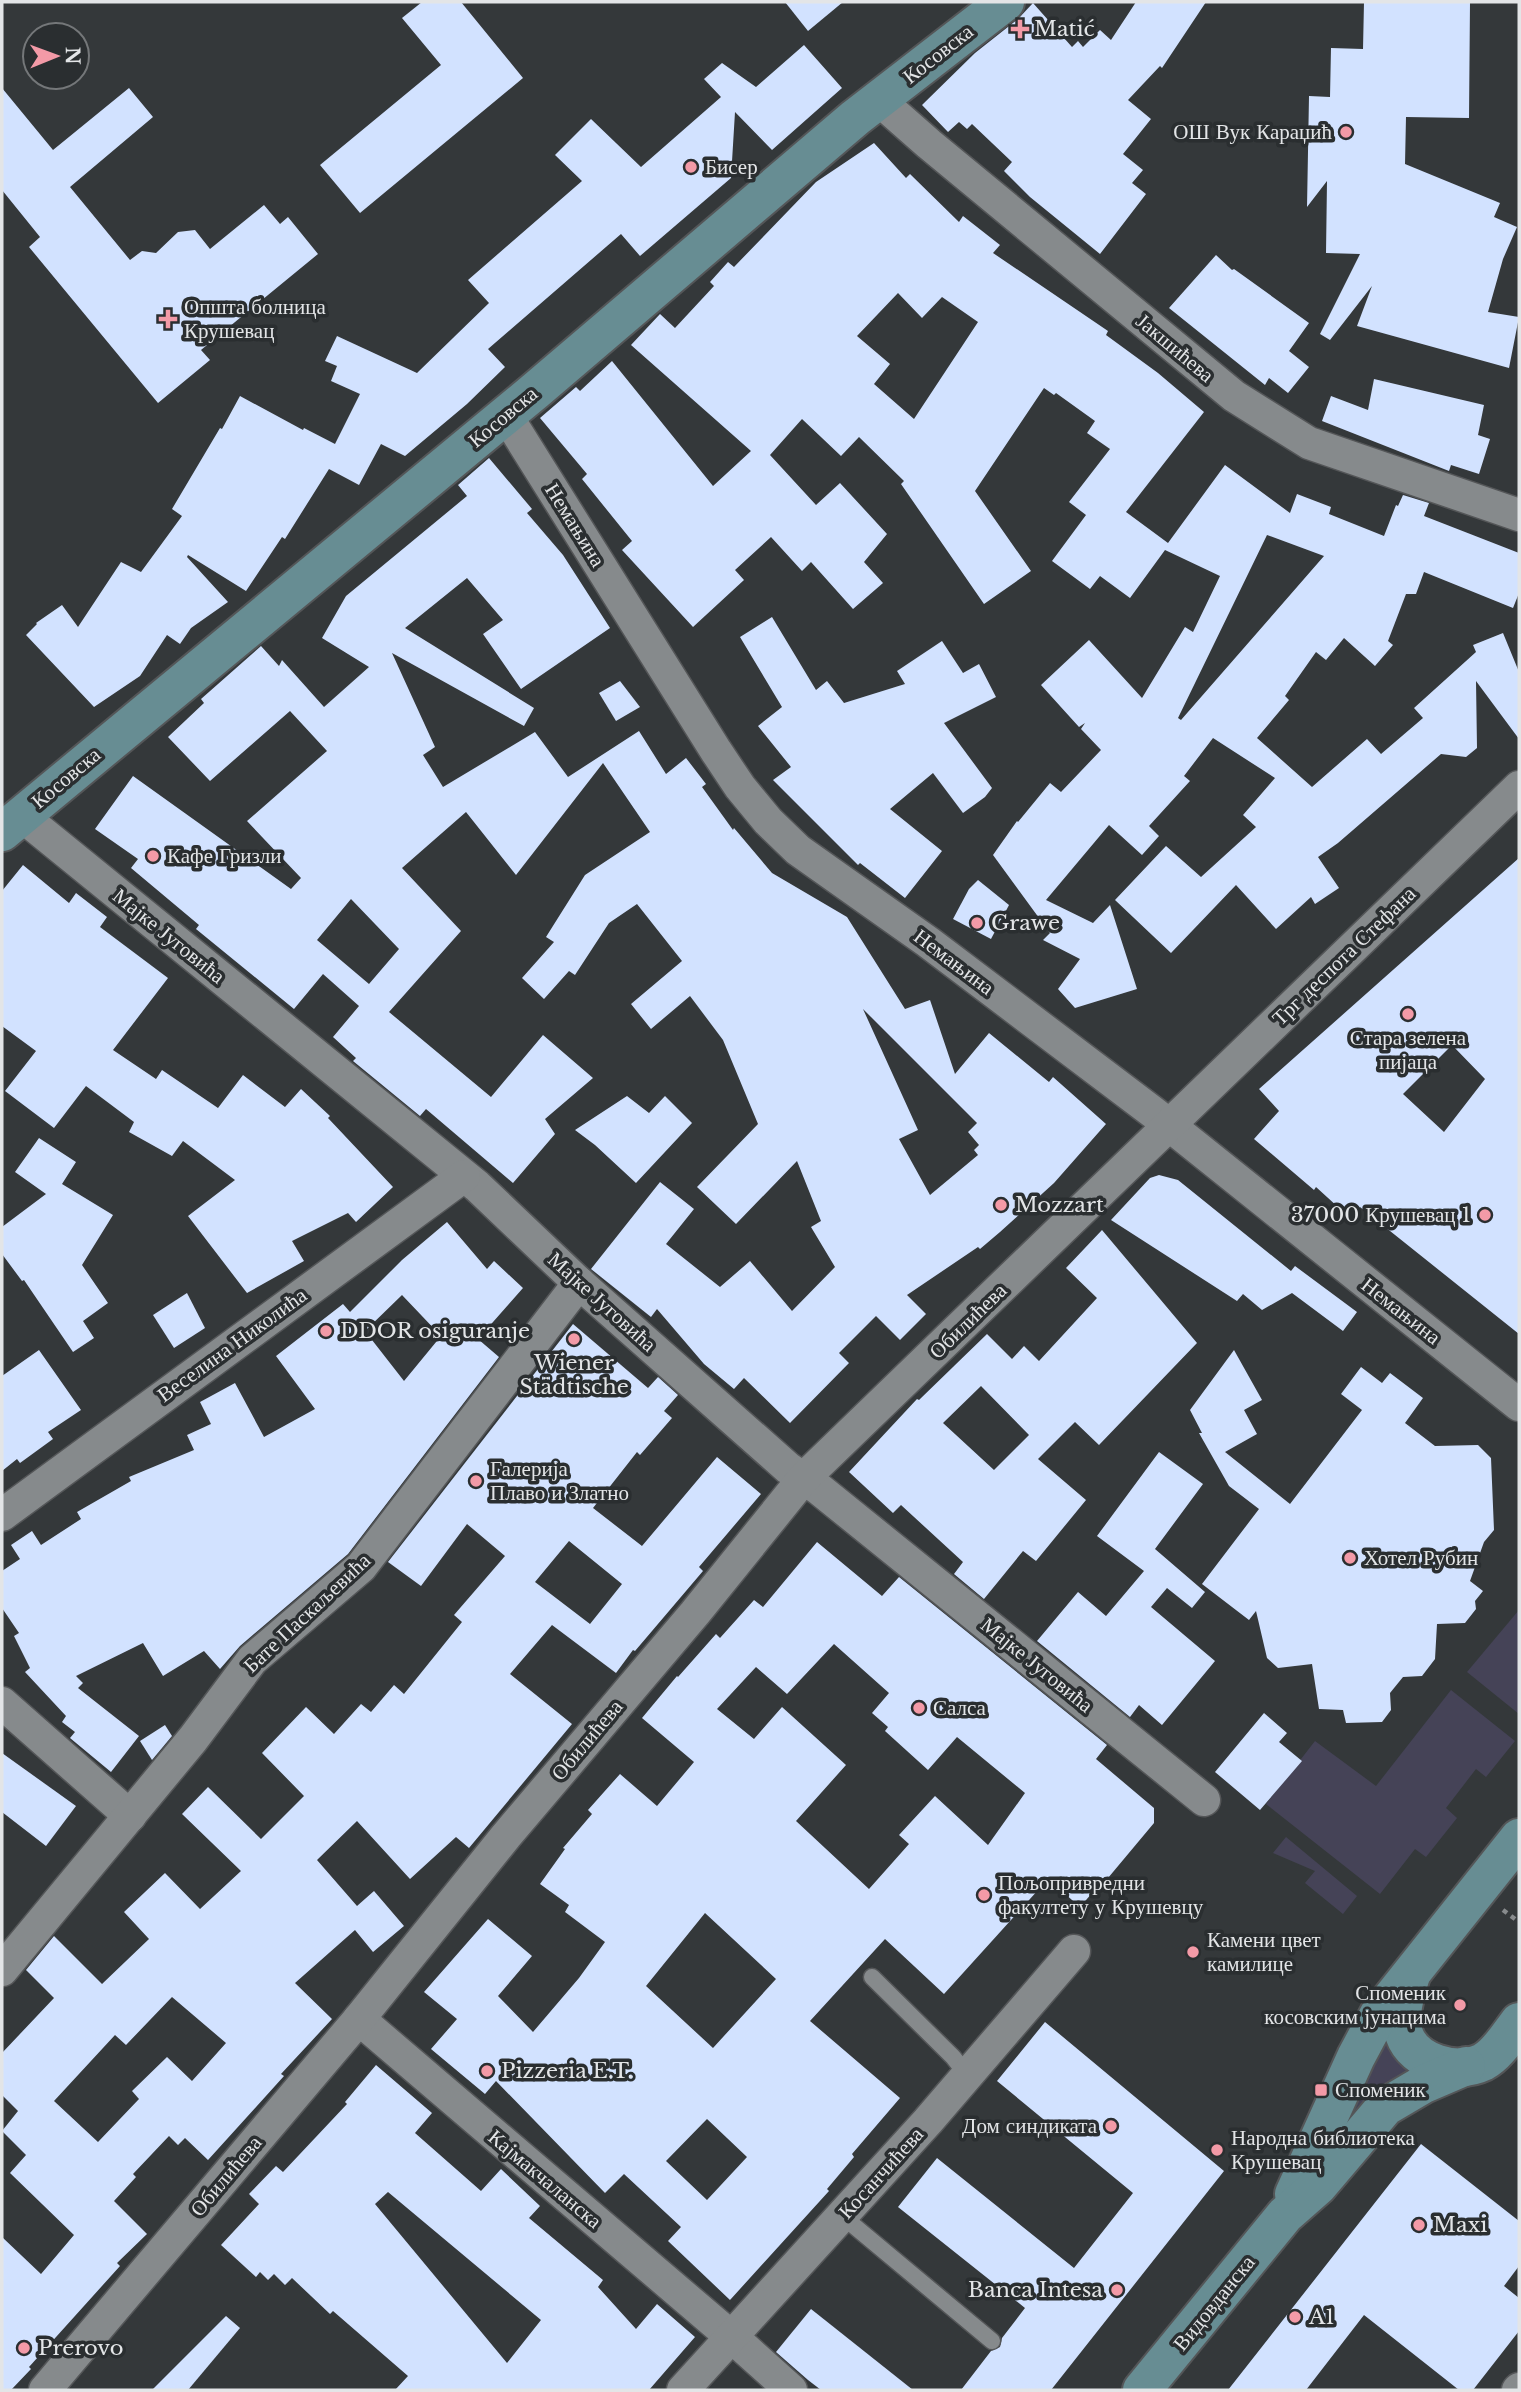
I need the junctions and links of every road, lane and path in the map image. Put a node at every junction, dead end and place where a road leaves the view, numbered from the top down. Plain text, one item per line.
1 (1004, 2) edge
2 (879, 100) junction
3 (506, 415) junction
4 (1519, 515) edge
5 (1519, 787) edge
6 (8, 817) edge
7 (1169, 1126) junction
8 (464, 1175) junction
9 (579, 1283) junction
10 (1519, 1405) edge
11 (803, 1479) junction
12 (2, 1515) edge
13 (2, 1703) edge
14 (1204, 1800) dead end
15 (130, 1816) junction
16 (1519, 1838) edge
17 (1074, 1951) dead end
18 (2, 1970) edge
19 (1411, 1973) junction
20 (872, 1977) dead end
21 (359, 2019) junction
22 (1519, 2022) edge
23 (1471, 2065) junction
24 (1519, 2067) edge
25 (967, 2075) junction
26 (844, 2214) junction
27 (1284, 2215) junction
28 (731, 2338) junction
29 (992, 2342) dead end
30 (45, 2390) edge
31 (683, 2390) edge
32 (791, 2390) edge
33 (1142, 2390) edge

1 - 2 street, Косовска
2 - 3 street, Косовска
2 - 4 street, Јакшићева
3 - 6 street, Косовска
3 - 7 street, Немањина
5 - 7 street, Трг деспота Стефана
6 - 8 street, Мајке Југовића
7 - 10 street, Немањина
7 - 11 street, Обилићева
8 - 9 street, Мајке Југовића
8 - 12 street, Веселина Николића
9 - 11 street, Мајке Југовића
9 - 15 street, Бате Паскаљевића
11 - 14 street, Мајке Југовића
11 - 21 street, Обилићева
13 - 15 street
15 - 18 street, Бате Паскаљевића
16 - 19 street, Видовданска
17 - 25 street, Косанчићева
19 - 23 street
19 - 27 street, Видовданска
20 - 25 lane
21 - 28 street, Кајмакчаланска
21 - 30 street, Обилићева
22 - 23 street
23 - 24 street
23 - 27 street, Видовданска
25 - 26 street, Косанчићева
26 - 28 street, Косанчићева
26 - 29 lane
27 - 33 street, Видовданска
28 - 31 street, Косанчићева
28 - 32 street, Кајмакчаланска

